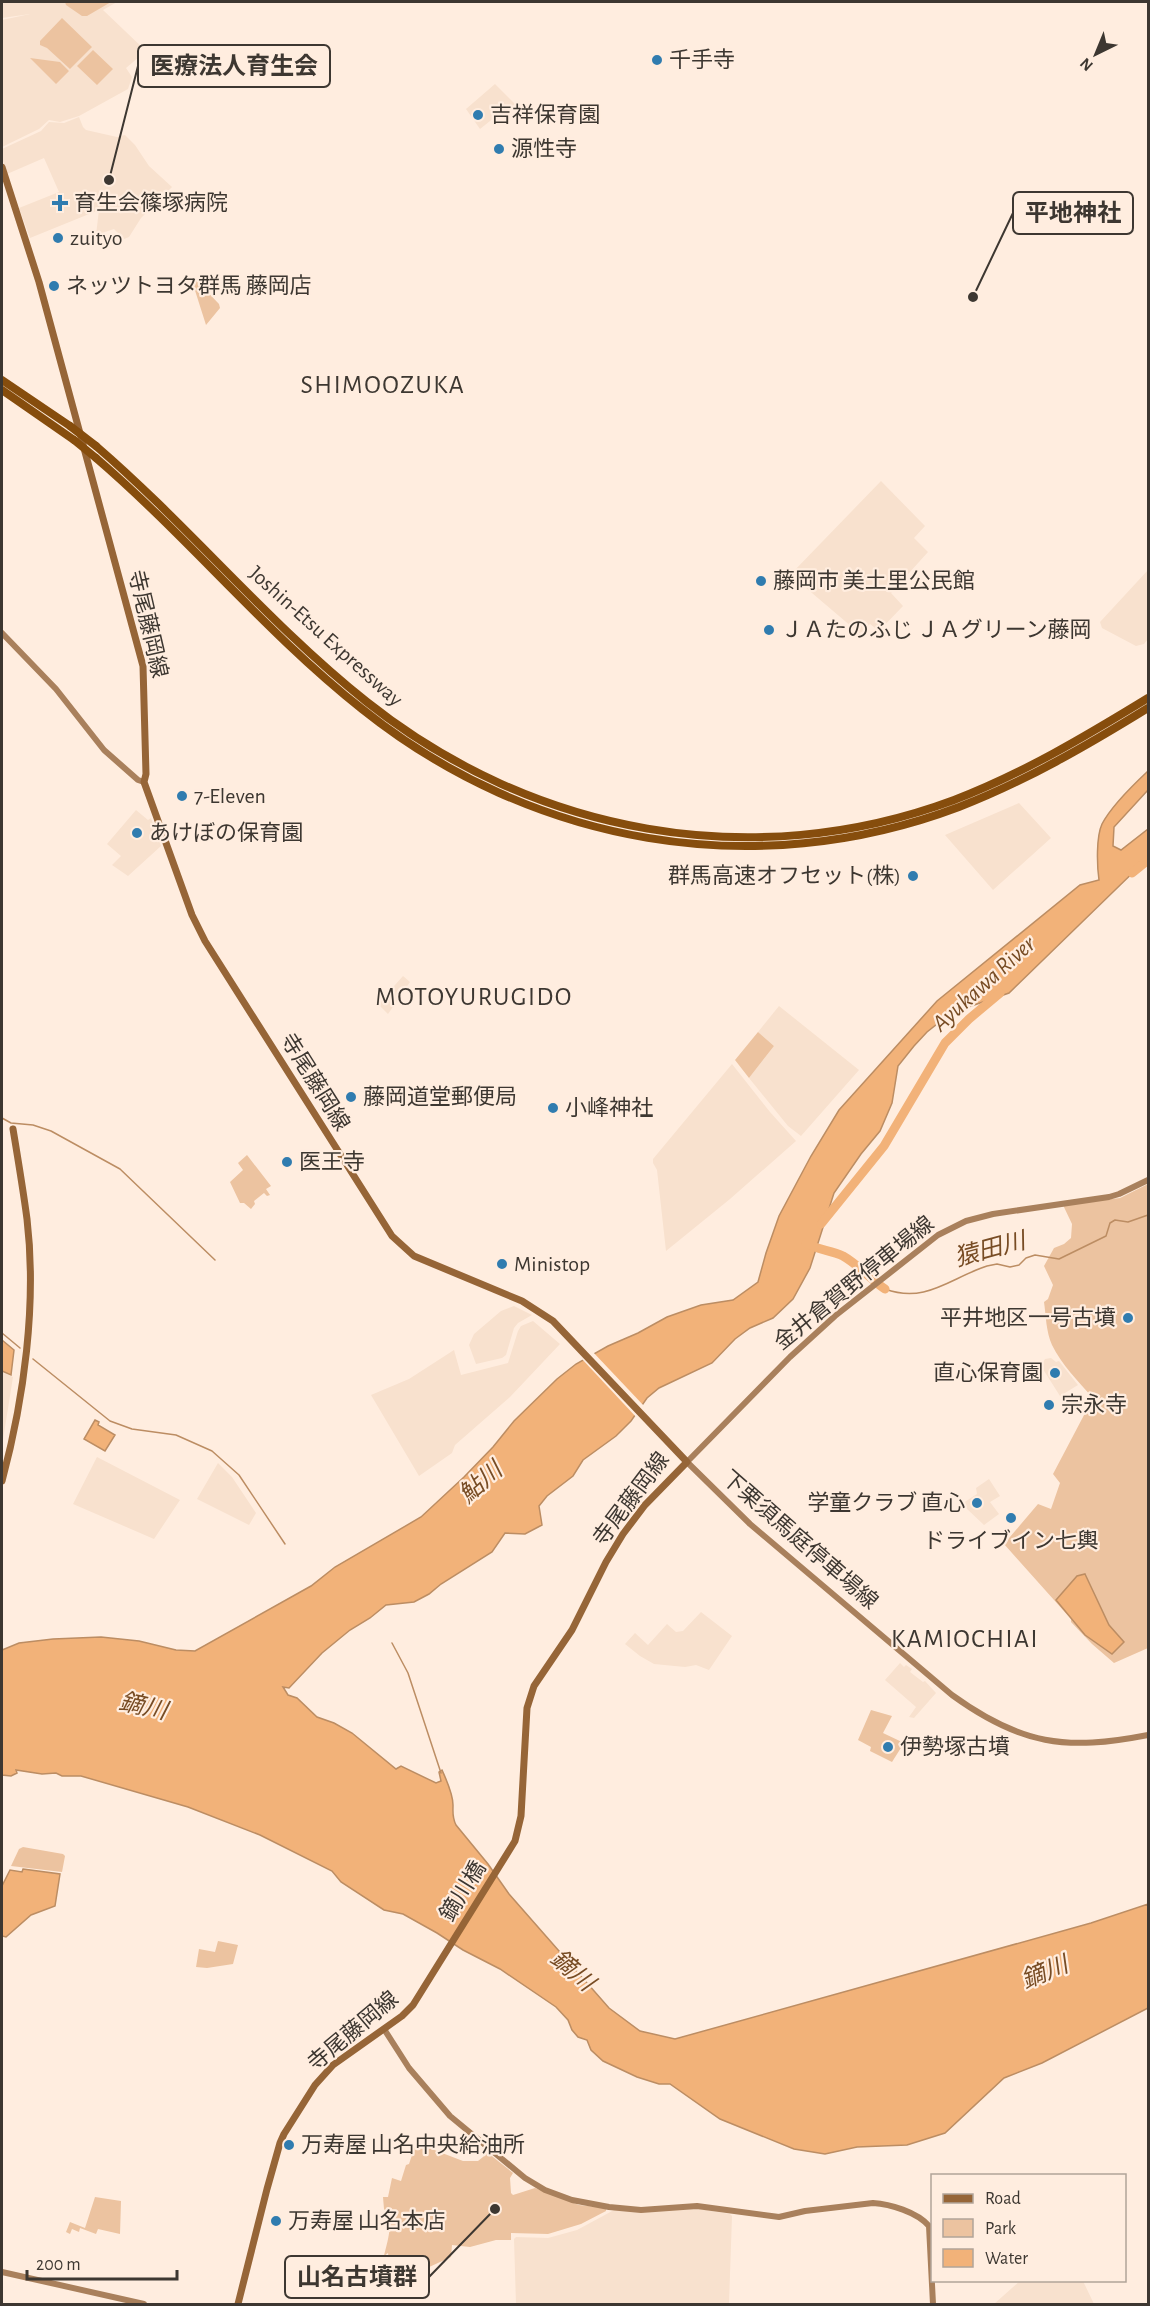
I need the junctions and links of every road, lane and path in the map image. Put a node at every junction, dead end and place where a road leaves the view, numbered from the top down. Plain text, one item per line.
1 (2, 167) edge
2 (2, 380) edge
3 (2, 390) edge
4 (2, 633) edge
5 (1149, 698) edge
6 (1149, 708) edge
7 (144, 782) junction
8 (13, 1129) dead end
9 (1149, 1180) edge
10 (687, 1462) junction
11 (2, 1481) edge
12 (1149, 1735) edge
13 (513, 1843) joint
14 (443, 1958) joint
15 (384, 2029) junction
16 (931, 2265) edge
17 (2, 2272) edge
18 (932, 2282) edge
19 (144, 2304) edge
20 (238, 2304) edge
21 (933, 2304) edge

1 - 7 main road, 寺尾藤岡線
2 - 5 highway, Joshin-Etsu Expressway, bridge
3 - 6 highway, Joshin-Etsu Expressway, bridge
4 - 7 main road
7 - 10 main road, 寺尾藤岡線
8 - 11 main road
9 - 10 main road, 金井倉賀野停車場線
10 - 12 main road, 下栗須馬庭停車場線
10 - 13 main road, 寺尾藤岡線
13 - 14 main road, 鏑川橋
14 - 15 main road, 寺尾藤岡線
15 - 16 main road
15 - 20 main road, 寺尾藤岡線
17 - 19 main road
18 - 21 main road

